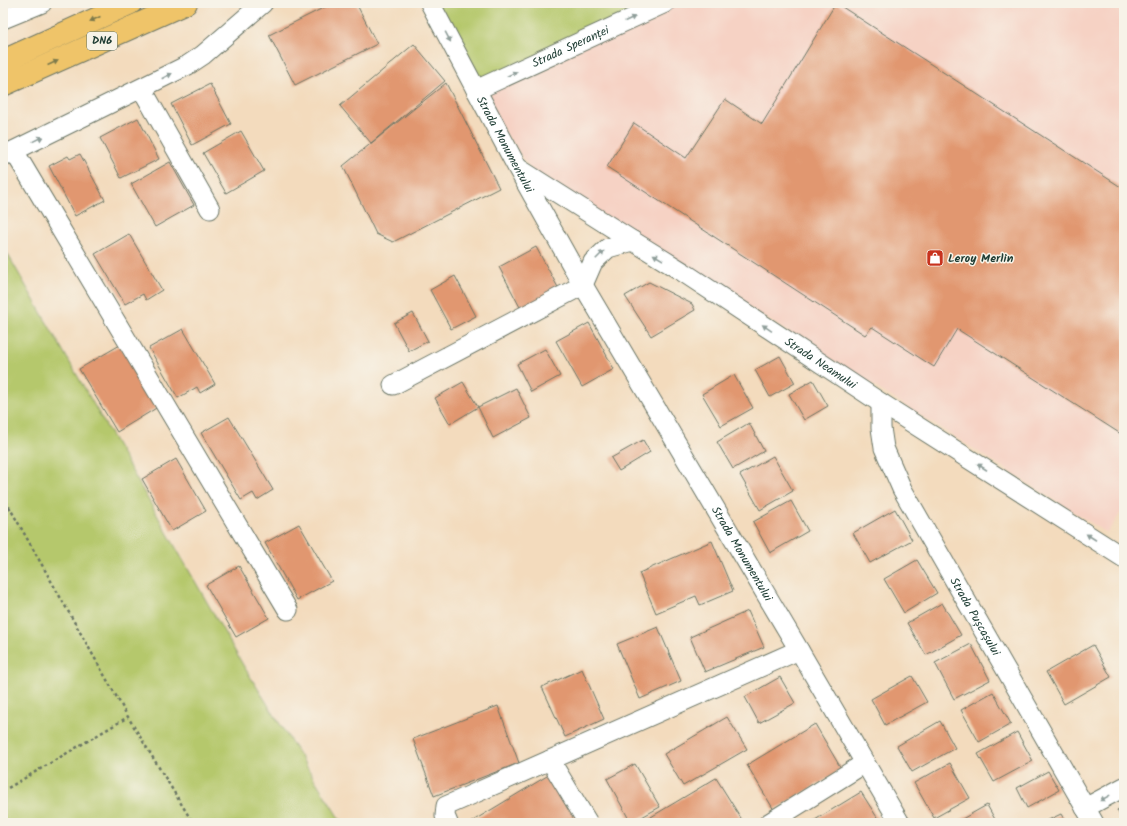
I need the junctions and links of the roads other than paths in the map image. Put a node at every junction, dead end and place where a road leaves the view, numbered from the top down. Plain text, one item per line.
1 (42, 3) edge
2 (131, 3) edge
3 (186, 3) edge
4 (263, 3) edge
5 (430, 3) edge
6 (658, 5) edge
7 (3, 19) edge
8 (5, 60) edge
9 (3, 85) edge
10 (142, 89) junction
11 (476, 90) junction
12 (8, 154) edge
13 (517, 167) junction
14 (210, 209) dead end
15 (633, 241) junction
16 (582, 285) junction
17 (393, 385) dead end
18 (881, 403) junction
19 (1124, 558) edge
20 (288, 610) dead end
21 (799, 650) junction
22 (550, 760) junction
23 (865, 763) junction
24 (1124, 787) edge
25 (1090, 816) edge
26 (448, 823) edge
27 (588, 823) edge
28 (769, 823) edge
29 (900, 823) edge

1 - 7 street
2 -> 8 main road, DN6
9 -> 3 main road, DN6
10 -> 4 street
5 -> 11 street, Strada Monumentului
11 -> 6 street, Strada Speranței
12 -> 10 street
10 - 14 street
11 - 13 street, Strada Monumentului
12 - 20 street
13 - 15 street, Strada Neamului
13 - 16 street, Strada Monumentului
16 -> 15 street
18 -> 15 street, Strada Neamului
16 - 17 street
16 - 21 street, Strada Monumentului
19 -> 18 street, Strada Neamului
18 - 25 street, Strada Pușcașului
21 - 22 street
21 - 23 street, Strada Monumentului
22 - 26 street
22 - 27 street
23 - 28 street
23 - 29 street, Strada Monumentului
24 -> 25 street

